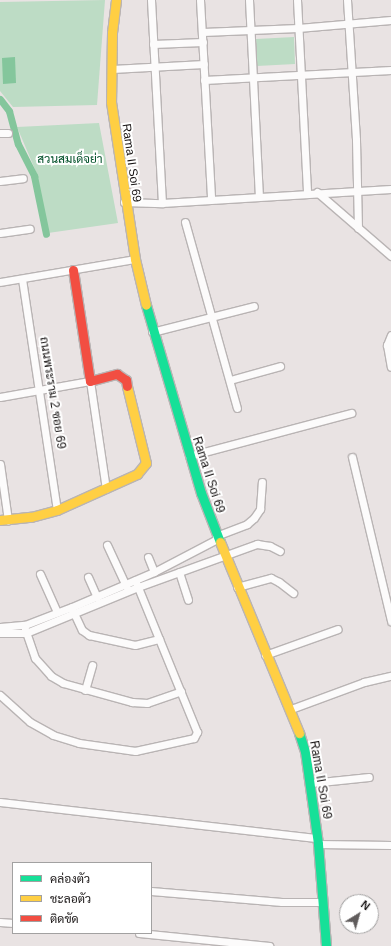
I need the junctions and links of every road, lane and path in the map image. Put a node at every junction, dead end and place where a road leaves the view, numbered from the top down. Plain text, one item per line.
1 (116, 0) edge
2 (151, 0) edge
3 (200, 0) edge
4 (250, 0) edge
5 (296, 0) edge
6 (347, 0) edge
7 (391, 20) edge
8 (348, 22) junction
9 (298, 28) junction
10 (251, 30) junction
11 (203, 32) junction
12 (203, 42) junction
13 (153, 44) junction
14 (204, 64) junction
15 (154, 66) junction
16 (112, 69) junction
17 (391, 70) edge
18 (352, 73) junction
19 (302, 74) junction
20 (254, 77) junction
21 (204, 80) junction
22 (8, 132) dead end
23 (0, 133) edge
24 (24, 178) dead end
25 (0, 181) edge
26 (391, 189) edge
27 (358, 191) junction
28 (317, 192) junction
29 (307, 193) junction
30 (259, 195) junction
31 (211, 199) junction
32 (124, 202) junction
33 (162, 203) junction
34 (185, 222) dead end
35 (358, 228) junction
36 (30, 229) dead end
37 (0, 233) edge
38 (391, 256) edge
39 (134, 259) junction
40 (73, 270) junction
41 (22, 279) junction
42 (0, 282) edge
43 (254, 306) dead end
44 (213, 317) junction
45 (152, 332) junction
46 (391, 335) edge
47 (280, 366) dead end
48 (391, 367) edge
49 (230, 380) junction
50 (90, 381) junction
51 (40, 391) junction
52 (0, 397) edge
53 (237, 408) dead end
54 (351, 413) dead end
55 (189, 456) junction
56 (352, 457) dead end
57 (0, 464) edge
58 (262, 482) dead end
59 (106, 490) junction
60 (57, 510) junction
61 (4, 520) edge
62 (216, 537) junction
63 (107, 545) dead end
64 (280, 551) dead end
65 (224, 556) junction
66 (148, 557) dead end
67 (154, 572) junction
68 (179, 572) junction
69 (40, 574) dead end
70 (88, 577) dead end
71 (136, 584) junction
72 (127, 588) junction
73 (237, 588) junction
74 (294, 594) dead end
75 (97, 596) junction
76 (188, 600) dead end
77 (73, 610) junction
78 (57, 612) junction
79 (391, 621) edge
80 (0, 627) edge
81 (25, 629) junction
82 (338, 629) dead end
83 (0, 633) edge
84 (159, 639) junction
85 (265, 655) junction
86 (92, 665) dead end
87 (391, 676) edge
88 (85, 690) junction
89 (181, 691) junction
90 (0, 695) edge
91 (291, 709) junction
92 (369, 777) dead end
93 (311, 783) junction
94 (0, 802) edge
95 (318, 841) junction
96 (391, 845) edge
97 (152, 891) edge
98 (323, 902) junction
99 (0, 922) edge
100 (12, 923) edge
101 (149, 934) edge
102 (269, 946) edge
103 (326, 946) edge

1 - 16 street, Rama II Soi 69
2 - 13 street
3 - 11 street
4 - 10 street
5 - 9 street
6 - 8 street
7 - 8 street
8 - 9 street
8 - 18 street
9 - 10 street
9 - 19 street
10 - 11 street
10 - 20 street
11 - 12 street
12 - 13 street
12 - 14 street
13 - 15 street
14 - 15 street
14 - 21 street
15 - 16 street
15 - 33 street
16 - 32 street, Rama II Soi 69
17 - 18 street
18 - 19 street
18 - 27 street
19 - 20 street
19 - 29 street
20 - 21 street
20 - 30 street
21 - 31 street
22 - 23 street
24 - 25 street
26 - 27 street
27 - 28 street
27 - 35 street
28 - 29 street
28 - 35 street
29 - 30 street
30 - 31 street
31 - 33 street
32 - 33 street
32 - 39 street, Rama II Soi 69
34 - 44 street
35 - 38 street
36 - 37 street
39 - 40 street
39 - 45 street, Rama II Soi 69
40 - 41 street
40 - 50 street
41 - 42 street
41 - 51 street, ถนนพระราม 2 ซอย 69
43 - 44 street
44 - 45 street
44 - 49 street
45 - 55 street, Rama II Soi 69
46 - 48 street
47 - 49 street
49 - 53 street
50 - 51 street
50 - 59 street
50 - 59 street
51 - 52 street
51 - 60 street, ถนนพระราม 2 ซอย 69
54 - 55 street
55 - 62 street, Rama II Soi 69
56 - 79 street
57 - 61 street
58 - 62 street
59 - 60 street
60 - 61 street
62 - 65 street, Rama II Soi 69
62 - 67 street
63 - 72 street
64 - 65 street
65 - 68 street
65 - 73 street, Rama II Soi 69
66 - 67 street
67 - 71 street
68 - 71 street
68 - 76 street
69 - 78 street
70 - 75 street
71 - 72 street
71 - 84 street
72 - 75 street
72 - 77 street
73 - 74 street
73 - 85 street, Rama II Soi 69
75 - 77 street
77 - 78 street
77 - 81 street
77 - 84 street
78 - 81 street
80 - 81 street
81 - 83 street
81 - 88 street
82 - 85 street
84 - 89 street
85 - 91 street, Rama II Soi 69
86 - 88 street
87 - 91 street
88 - 89 street
89 - 90 street
91 - 93 street, Rama II Soi 69
92 - 93 street
93 - 95 street, Rama II Soi 69
94 - 95 street
95 - 96 street
95 - 98 street, Rama II Soi 69
97 - 98 street
98 - 103 street, Rama II Soi 69
99 - 100 street
101 - 102 street

